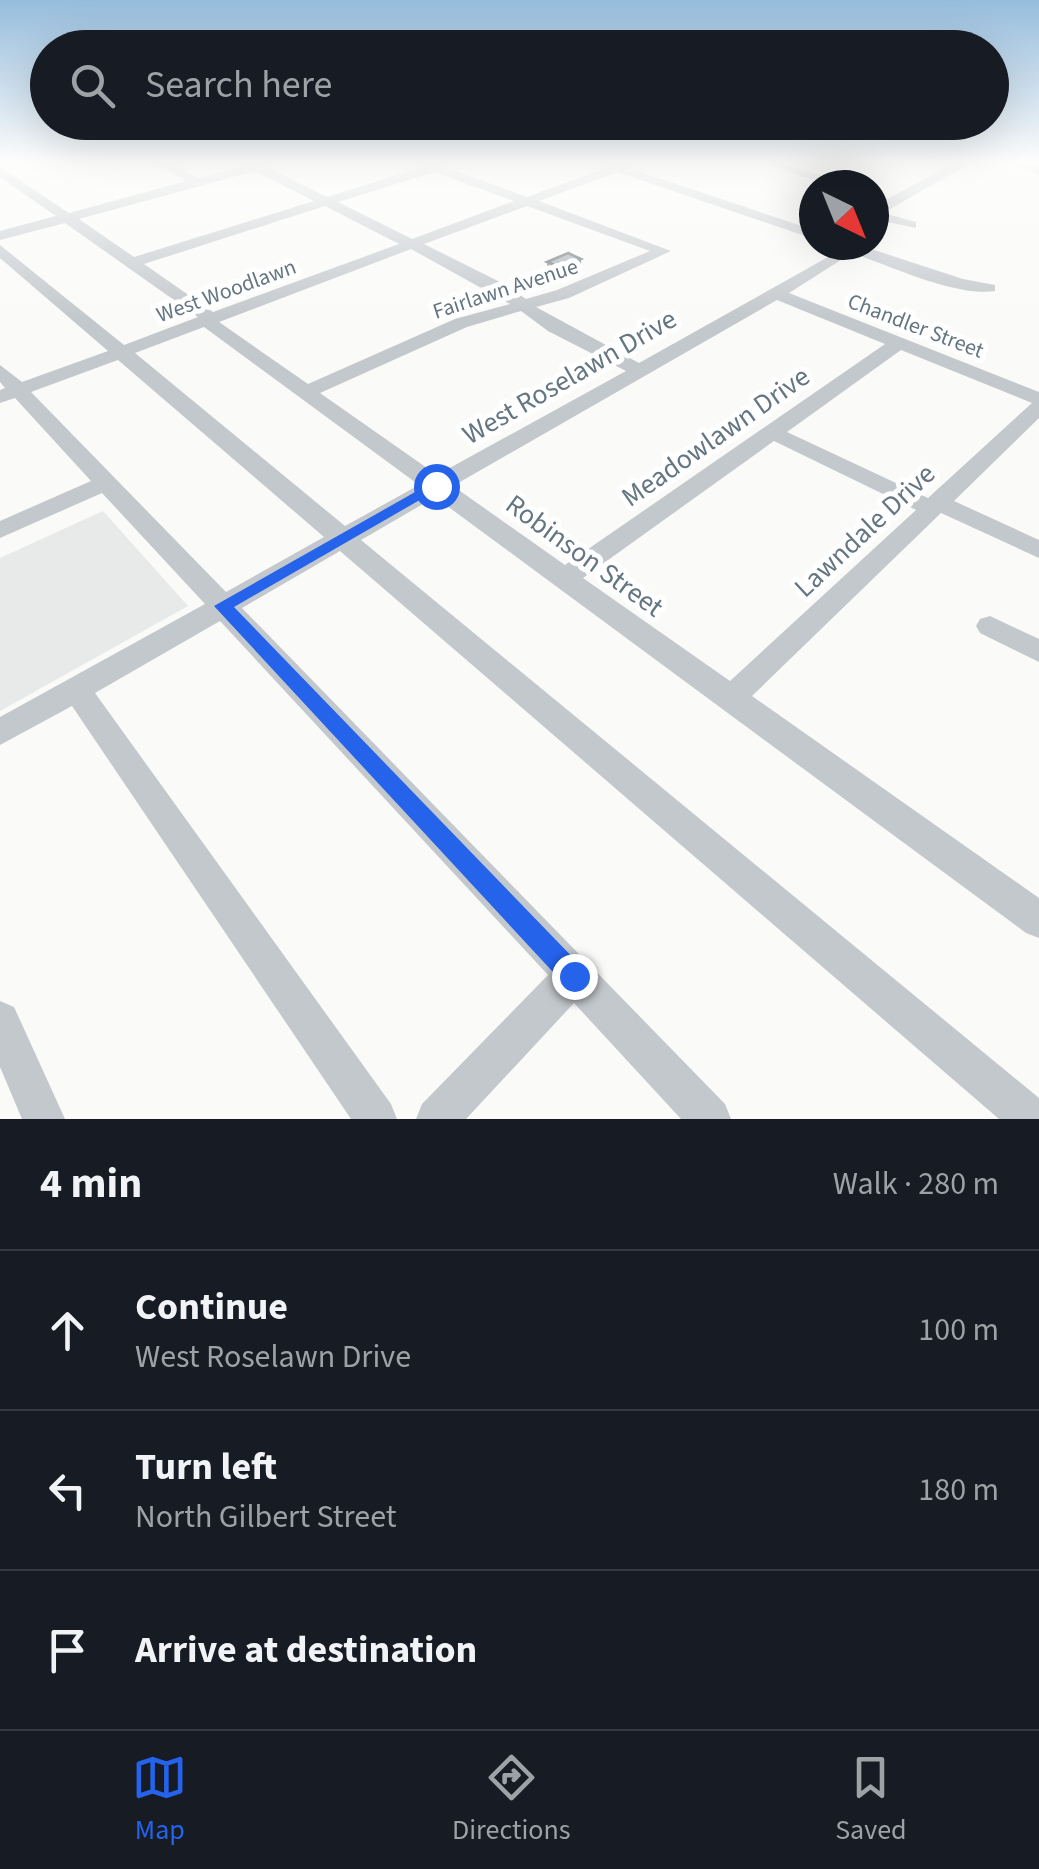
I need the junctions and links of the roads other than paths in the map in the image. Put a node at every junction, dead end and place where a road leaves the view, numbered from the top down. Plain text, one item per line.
1 (59, 213) edge
2 (83, 213) edge
3 (288, 213) edge
4 (346, 213) edge
5 (503, 213) edge
6 (554, 213) edge
7 (752, 213) edge
8 (66, 218) junction
9 (889, 218) edge
10 (911, 225) dead end
11 (799, 229) edge
12 (0, 236) edge
13 (412, 246) junction
14 (0, 250) edge
15 (889, 258) edge
16 (835, 260) edge
17 (130, 263) junction
18 (989, 288) dead end
19 (776, 294) junction
20 (523, 305) junction
21 (207, 321) junction
22 (899, 343) junction
23 (122, 353) junction
24 (639, 370) junction
25 (6, 386) edge
26 (306, 392) junction
27 (1039, 399) edge
28 (1039, 407) edge
29 (773, 433) junction
30 (105, 483) junction
31 (436, 486) junction
32 (934, 505) junction
33 (0, 530) edge
34 (341, 538) junction
35 (1039, 550) edge
36 (566, 578) junction
37 (222, 606) junction
38 (990, 626) dead end
39 (1039, 651) edge
40 (76, 689) junction
41 (732, 697) junction
42 (0, 732) edge
43 (1039, 920) edge
44 (574, 976) junction
45 (0, 1021) edge
46 (1032, 1111) edge
47 (44, 1119) edge
48 (376, 1119) edge
49 (437, 1119) edge
50 (710, 1119) edge

1 - 8 street, Robinson Street
2 - 8 street
3 - 17 street
4 - 13 street
5 - 13 street, West Woodlawn
6 - 20 street, Fairlawn Avenue
7 - 11 street
8 - 12 street
8 - 17 street, Robinson Street
9 - 10 street
13 - 20 street
13 - 21 street, West Woodlawn
14 - 23 street
15 - 18 street
16 - 19 street, West Roselawn Drive
17 - 21 street, Robinson Street
19 - 22 street, Chandler Street
19 - 24 street, West Roselawn Drive
20 - 24 street
20 - 26 street, Fairlawn Avenue
21 - 23 street, West Woodlawn
21 - 26 street, Robinson Street
22 - 27 street, Chandler Street
22 - 29 street, Meadowlawn Drive
23 - 25 street, West Woodlawn
23 - 34 street
24 - 31 street, West Roselawn Drive
25 - 30 street
26 - 31 street, Robinson Street
28 - 32 street, Lawndale Drive
29 - 32 street
29 - 36 street, Meadowlawn Drive
30 - 33 street
30 - 37 street
31 - 34 street, West Roselawn Drive
31 - 36 street, Robinson Street
32 - 35 street
32 - 41 street, Lawndale Drive
34 - 37 street, West Roselawn Drive
34 - 46 street
36 - 41 street, Robinson Street
37 - 40 street, West Roselawn Drive
37 - 44 street
38 - 39 street
40 - 42 street, West Roselawn Drive
40 - 48 street
41 - 43 street, Robinson Street
44 - 49 street
44 - 50 street
45 - 47 street

